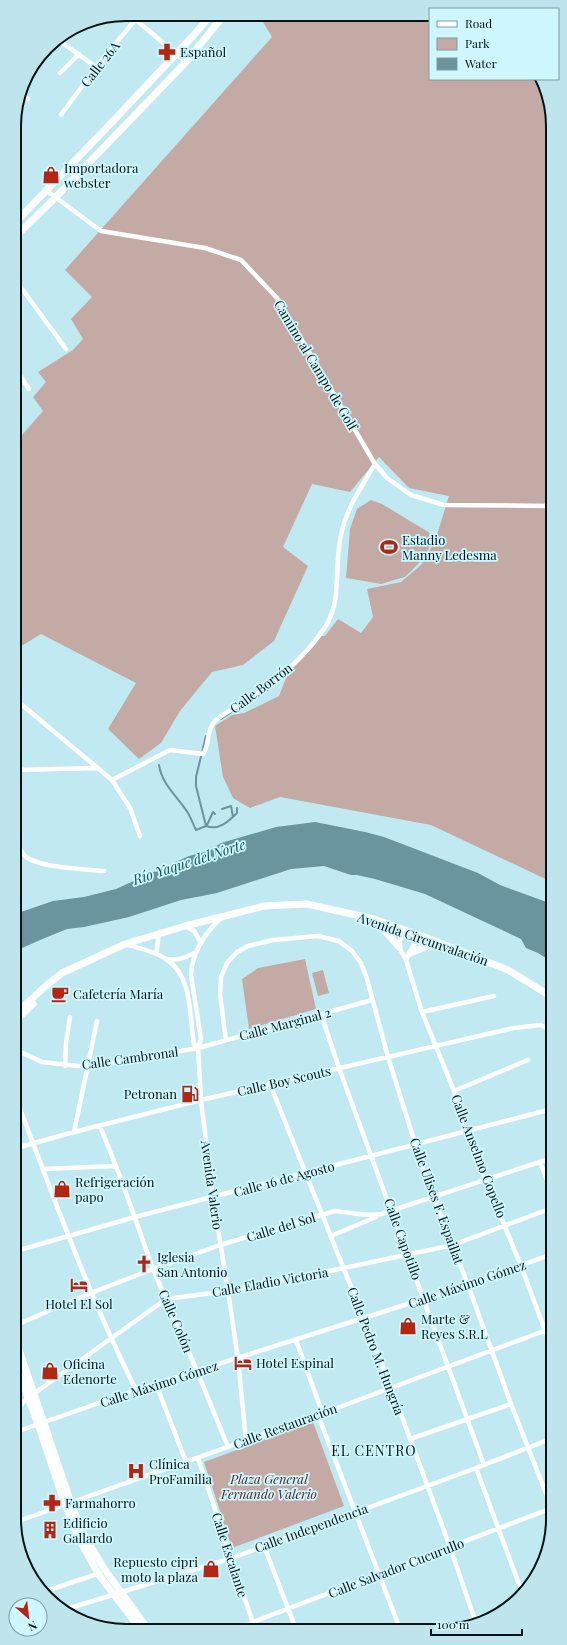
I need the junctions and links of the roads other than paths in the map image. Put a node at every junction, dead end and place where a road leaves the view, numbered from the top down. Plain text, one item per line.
1 (135, 21) edge
2 (137, 21) edge
3 (206, 21) edge
4 (219, 21) edge
5 (63, 42) edge
6 (79, 54) junction
7 (177, 54) junction
8 (186, 62) junction
9 (96, 68) junction
10 (60, 73) dead end
11 (61, 115) dead end
12 (47, 191) junction
13 (55, 198) junction
14 (21, 217) edge
15 (21, 231) edge
16 (21, 288) edge
17 (66, 349) dead end
18 (21, 378) edge
19 (29, 389) dead end
20 (375, 464) junction
21 (546, 506) edge
22 (21, 704) edge
23 (98, 768) junction
24 (21, 770) edge
25 (112, 780) junction
26 (140, 836) dead end
27 (21, 848) edge
28 (104, 871) dead end
29 (224, 915) junction
30 (374, 919) junction
31 (185, 926) junction
32 (402, 929) junction
33 (159, 934) junction
34 (419, 935) junction
35 (438, 942) junction
36 (201, 943) junction
37 (125, 944) junction
38 (399, 947) junction
39 (196, 952) junction
40 (410, 953) junction
41 (156, 954) junction
42 (166, 959) junction
43 (406, 960) junction
44 (81, 965) junction
45 (546, 993) edge
46 (494, 996) dead end
47 (372, 1000) junction
48 (21, 1009) edge
49 (422, 1012) junction
50 (321, 1014) junction
51 (21, 1016) edge
52 (70, 1017) dead end
53 (97, 1021) dead end
54 (546, 1028) edge
55 (226, 1040) junction
56 (435, 1046) junction
57 (198, 1048) junction
58 (21, 1052) edge
59 (388, 1057) junction
60 (528, 1060) dead end
61 (65, 1066) junction
62 (88, 1067) junction
63 (339, 1068) junction
64 (270, 1084) junction
65 (454, 1091) junction
66 (201, 1100) junction
67 (546, 1111) edge
68 (21, 1112) edge
69 (100, 1126) junction
70 (466, 1131) junction
71 (74, 1132) junction
72 (33, 1144) junction
73 (415, 1144) junction
74 (21, 1147) edge
75 (372, 1156) junction
76 (546, 1160) edge
77 (540, 1162) junction
78 (116, 1166) junction
79 (43, 1169) junction
80 (305, 1174) junction
81 (546, 1178) edge
82 (486, 1179) junction
83 (434, 1196) junction
84 (213, 1198) junction
85 (546, 1210) edge
86 (392, 1211) junction
87 (323, 1214) junction
88 (381, 1214) junction
89 (135, 1218) junction
90 (505, 1226) junction
91 (70, 1236) junction
92 (331, 1236) junction
93 (452, 1244) junction
94 (220, 1245) junction
95 (21, 1250) edge
96 (408, 1254) junction
97 (546, 1256) edge
98 (521, 1266) junction
99 (344, 1268) junction
100 (153, 1269) junction
101 (468, 1285) junction
102 (228, 1291) junction
103 (91, 1293) junction
104 (424, 1298) junction
105 (166, 1299) junction
106 (364, 1319) junction
107 (21, 1323) edge
108 (545, 1331) junction
109 (546, 1334) edge
110 (110, 1338) junction
111 (296, 1340) junction
112 (492, 1351) junction
113 (238, 1359) junction
114 (21, 1360) edge
115 (448, 1366) junction
116 (197, 1371) junction
117 (21, 1376) edge
118 (156, 1384) junction
119 (391, 1387) junction
120 (136, 1390) junction
121 (31, 1397) junction
122 (511, 1404) junction
123 (21, 1405) edge
124 (320, 1413) junction
125 (468, 1419) junction
126 (42, 1423) junction
127 (21, 1430) edge
128 (410, 1439) junction
129 (246, 1441) junction
130 (546, 1441) edge
131 (228, 1447) junction
132 (528, 1447) junction
133 (198, 1458) junction
134 (186, 1462) junction
135 (484, 1465) junction
136 (476, 1468) junction
137 (427, 1485) junction
138 (546, 1494) edge
139 (68, 1504) junction
140 (546, 1511) edge
141 (356, 1512) junction
142 (21, 1520) edge
143 (498, 1529) junction
144 (264, 1546) junction
145 (450, 1547) junction
146 (232, 1558) junction
147 (102, 1572) junction
148 (380, 1574) junction
149 (520, 1588) edge
150 (49, 1590) edge
151 (117, 1594) junction
152 (70, 1608) edge
153 (288, 1609) junction
154 (474, 1618) edge
155 (253, 1622) junction
156 (137, 1624) edge
157 (144, 1624) edge
158 (250, 1624) edge
159 (294, 1624) edge
160 (398, 1624) edge

1 - 9 street, Calle 26A
2 - 7 street
3 - 7 main road
4 - 8 main road
5 - 6 street
6 - 9 street
6 - 10 street
7 - 8 street
7 - 12 main road
8 - 13 main road
9 - 11 street, Calle 26A
12 - 13 street, Camino al Campo de Golf
12 - 14 main road
13 - 15 main road
13 - 20 street, Camino al Campo de Golf
16 - 17 street
18 - 19 street
20 - 21 street, Camino al Campo de Golf
20 - 25 street, Calle Borrón
22 - 23 street
23 - 24 street
23 - 25 street
25 - 26 street
27 - 28 street
29 - 30 main road, Avenida Circunvalación
29 - 31 main road, Avenida Circunvalación
29 - 36 street, Avenida Valerio
30 - 32 main road, Avenida Circunvalación
30 - 38 main road
31 - 33 main road, Avenida Circunvalación
31 - 36 street
32 - 34 main road, Avenida Circunvalación
32 - 38 street
33 - 37 main road, Avenida Circunvalación
33 - 41 street
34 - 35 main road, Avenida Circunvalación
34 - 40 street
35 - 40 main road
35 - 45 main road, Avenida Circunvalación
36 - 39 street, Avenida Valerio
37 - 41 street, Avenida Valerio
37 - 44 main road, Avenida Circunvalación
38 - 43 street, Calle Anselmo Copello
39 - 42 street
39 - 57 street, Avenida Valerio
40 - 43 street
41 - 42 street, Avenida Valerio
42 - 57 street, Avenida Valerio
43 - 49 street, Calle Anselmo Copello
44 - 48 main road, Avenida Circunvalación
44 - 51 main road, Avenida Circunvalación
46 - 49 street
47 - 50 street, Calle Marginal 2
47 - 55 street, Calle Ulises F. Espaillat
47 - 59 street, Calle Ulises F. Espaillat
49 - 56 street, Calle Anselmo Copello
50 - 55 street, Calle Marginal 2
50 - 63 street, Calle Capotillo
52 - 61 street
53 - 62 street
54 - 56 street, Calle Boy Scouts
55 - 57 street, Calle Marginal 2
56 - 59 street, Calle Boy Scouts
56 - 65 street, Calle Anselmo Copello
57 - 62 street, Calle Cambronal
57 - 66 street, Avenida Valerio
58 - 61 street, Calle Cambronal
59 - 63 street, Calle Boy Scouts
59 - 73 street, Calle Ulises F. Espaillat
60 - 65 street
61 - 62 street, Calle Cambronal
62 - 71 street
63 - 64 street, Calle Boy Scouts
63 - 75 street, Calle Capotillo
64 - 66 street, Calle Boy Scouts
64 - 80 street, Calle Pedro M. Hungría
65 - 70 street, Calle Anselmo Copello
66 - 69 street, Calle Boy Scouts
66 - 84 street, Avenida Valerio
67 - 70 street, Calle 16 de Agosto
68 - 72 street
69 - 71 street, Calle Boy Scouts
69 - 78 street, Calle Colón
70 - 73 street, Calle 16 de Agosto
70 - 82 street, Calle Anselmo Copello
71 - 72 street, Calle Boy Scouts
72 - 74 street, Calle Boy Scouts
72 - 79 street
73 - 75 street, Calle 16 de Agosto
73 - 83 street, Calle Ulises F. Espaillat
75 - 80 street, Calle 16 de Agosto
75 - 86 street, Calle Capotillo
76 - 77 street, Calle del Sol
77 - 81 street
77 - 82 street, Calle del Sol
78 - 79 street
78 - 89 street, Calle Colón
79 - 91 street
80 - 84 street, Calle 16 de Agosto
80 - 87 street, Calle Pedro M. Hungría
82 - 83 street, Calle del Sol
82 - 90 street, Calle Anselmo Copello
83 - 86 street, Calle del Sol
83 - 93 street, Calle Ulises F. Espaillat
84 - 89 street, Calle 16 de Agosto
84 - 94 street, Avenida Valerio
85 - 90 street, Calle Eladio Victoria
86 - 88 street, Calle del Sol
86 - 96 street, Calle Capotillo
87 - 88 street, Calle del Sol
87 - 92 street, Calle Pedro M. Hungría
87 - 94 street, Calle del Sol
88 - 92 street
89 - 91 street, Calle 16 de Agosto
89 - 100 street, Calle Colón
90 - 93 street, Calle Eladio Victoria
90 - 98 street, Calle Anselmo Copello
91 - 95 street, Calle 16 de Agosto
91 - 103 street
92 - 99 street, Calle Pedro M. Hungría
93 - 96 street, Calle Eladio Victoria
93 - 101 street, Calle Ulises F. Espaillat
94 - 100 street, Calle del Sol
94 - 102 street, Avenida Valerio
96 - 99 street, Calle Eladio Victoria
96 - 104 street, Calle Capotillo
97 - 98 street, Calle Máximo Gómez
98 - 101 street, Calle Máximo Gómez
98 - 108 street, Calle Anselmo Copello
99 - 102 street, Calle Eladio Victoria
99 - 106 street, Calle Pedro M. Hungría
100 - 103 street, Calle del Sol
100 - 105 street, Calle Colón
101 - 104 street, Calle Máximo Gómez
101 - 112 street, Calle Ulises F. Espaillat
102 - 105 street, Calle Eladio Victoria
102 - 113 street, Avenida Valerio
103 - 107 street, Calle del Sol
103 - 110 street
104 - 106 street, Calle Máximo Gómez
104 - 115 street, Calle Capotillo
105 - 110 street, Calle Eladio Victoria
105 - 116 street, Calle Colón
106 - 111 street, Calle Máximo Gómez
106 - 119 street, Calle Pedro M. Hungría
108 - 109 street, Calle Anselmo Copello
108 - 112 street, Calle Restauración
110 - 120 street
110 - 121 street, Calle Eladio Victoria
111 - 113 street, Calle Máximo Gómez
111 - 124 street
112 - 115 street, Calle Restauración
112 - 122 street, Calle Ulises F. Espaillat
113 - 116 street, Calle Máximo Gómez
113 - 129 street, Avenida Valerio
114 - 121 main road
115 - 119 street, Calle Restauración
115 - 125 street, Calle Capotillo
116 - 118 street, Calle Máximo Gómez
116 - 131 street, Calle Colón
117 - 121 main road
118 - 120 street, Calle Máximo Gómez
118 - 134 street
119 - 124 street, Calle Restauración
119 - 128 street, Calle Pedro M. Hungría
120 - 126 street, Calle Máximo Gómez
121 - 123 street, Calle Eladio Victoria
121 - 126 main road
122 - 125 street
122 - 132 street, Calle Ulises F. Espaillat
124 - 129 street, Calle Restauración
124 - 141 street
125 - 128 street
125 - 135 street, Calle Capotillo
126 - 127 street, Calle Máximo Gómez
126 - 139 main road
128 - 137 street, Calle Pedro M. Hungría
129 - 131 street, Calle Restauración
130 - 132 street, Calle Independencia
131 - 133 street, Calle Restauración
132 - 135 street, Calle Independencia
132 - 138 street, Calle Ulises F. Espaillat
133 - 134 street, Calle Restauración
133 - 146 street, Calle Escalante
134 - 139 street, Calle Restauración
135 - 136 street, Calle Independencia
136 - 137 street, Calle Independencia
136 - 143 street
137 - 141 street, Calle Independencia
137 - 145 street, Calle Pedro M. Hungría
139 - 142 street, Calle Restauración
139 - 147 main road
140 - 143 street, Calle Salvador Cucurullo
141 - 144 street, Calle Independencia
141 - 148 street
143 - 145 street, Calle Salvador Cucurullo
143 - 149 street
144 - 146 street, Calle Independencia
144 - 153 street
145 - 148 street, Calle Salvador Cucurullo
145 - 154 street, Calle Pedro M. Hungría
146 - 151 street, Calle Independencia
146 - 155 street, Calle Escalante
147 - 150 street
147 - 151 main road
148 - 153 street, Calle Salvador Cucurullo
148 - 160 street
151 - 152 street, Calle Independencia
151 - 156 main road
151 - 157 main road
153 - 155 street, Calle Salvador Cucurullo
153 - 159 street
155 - 158 street, Calle Salvador Cucurullo

